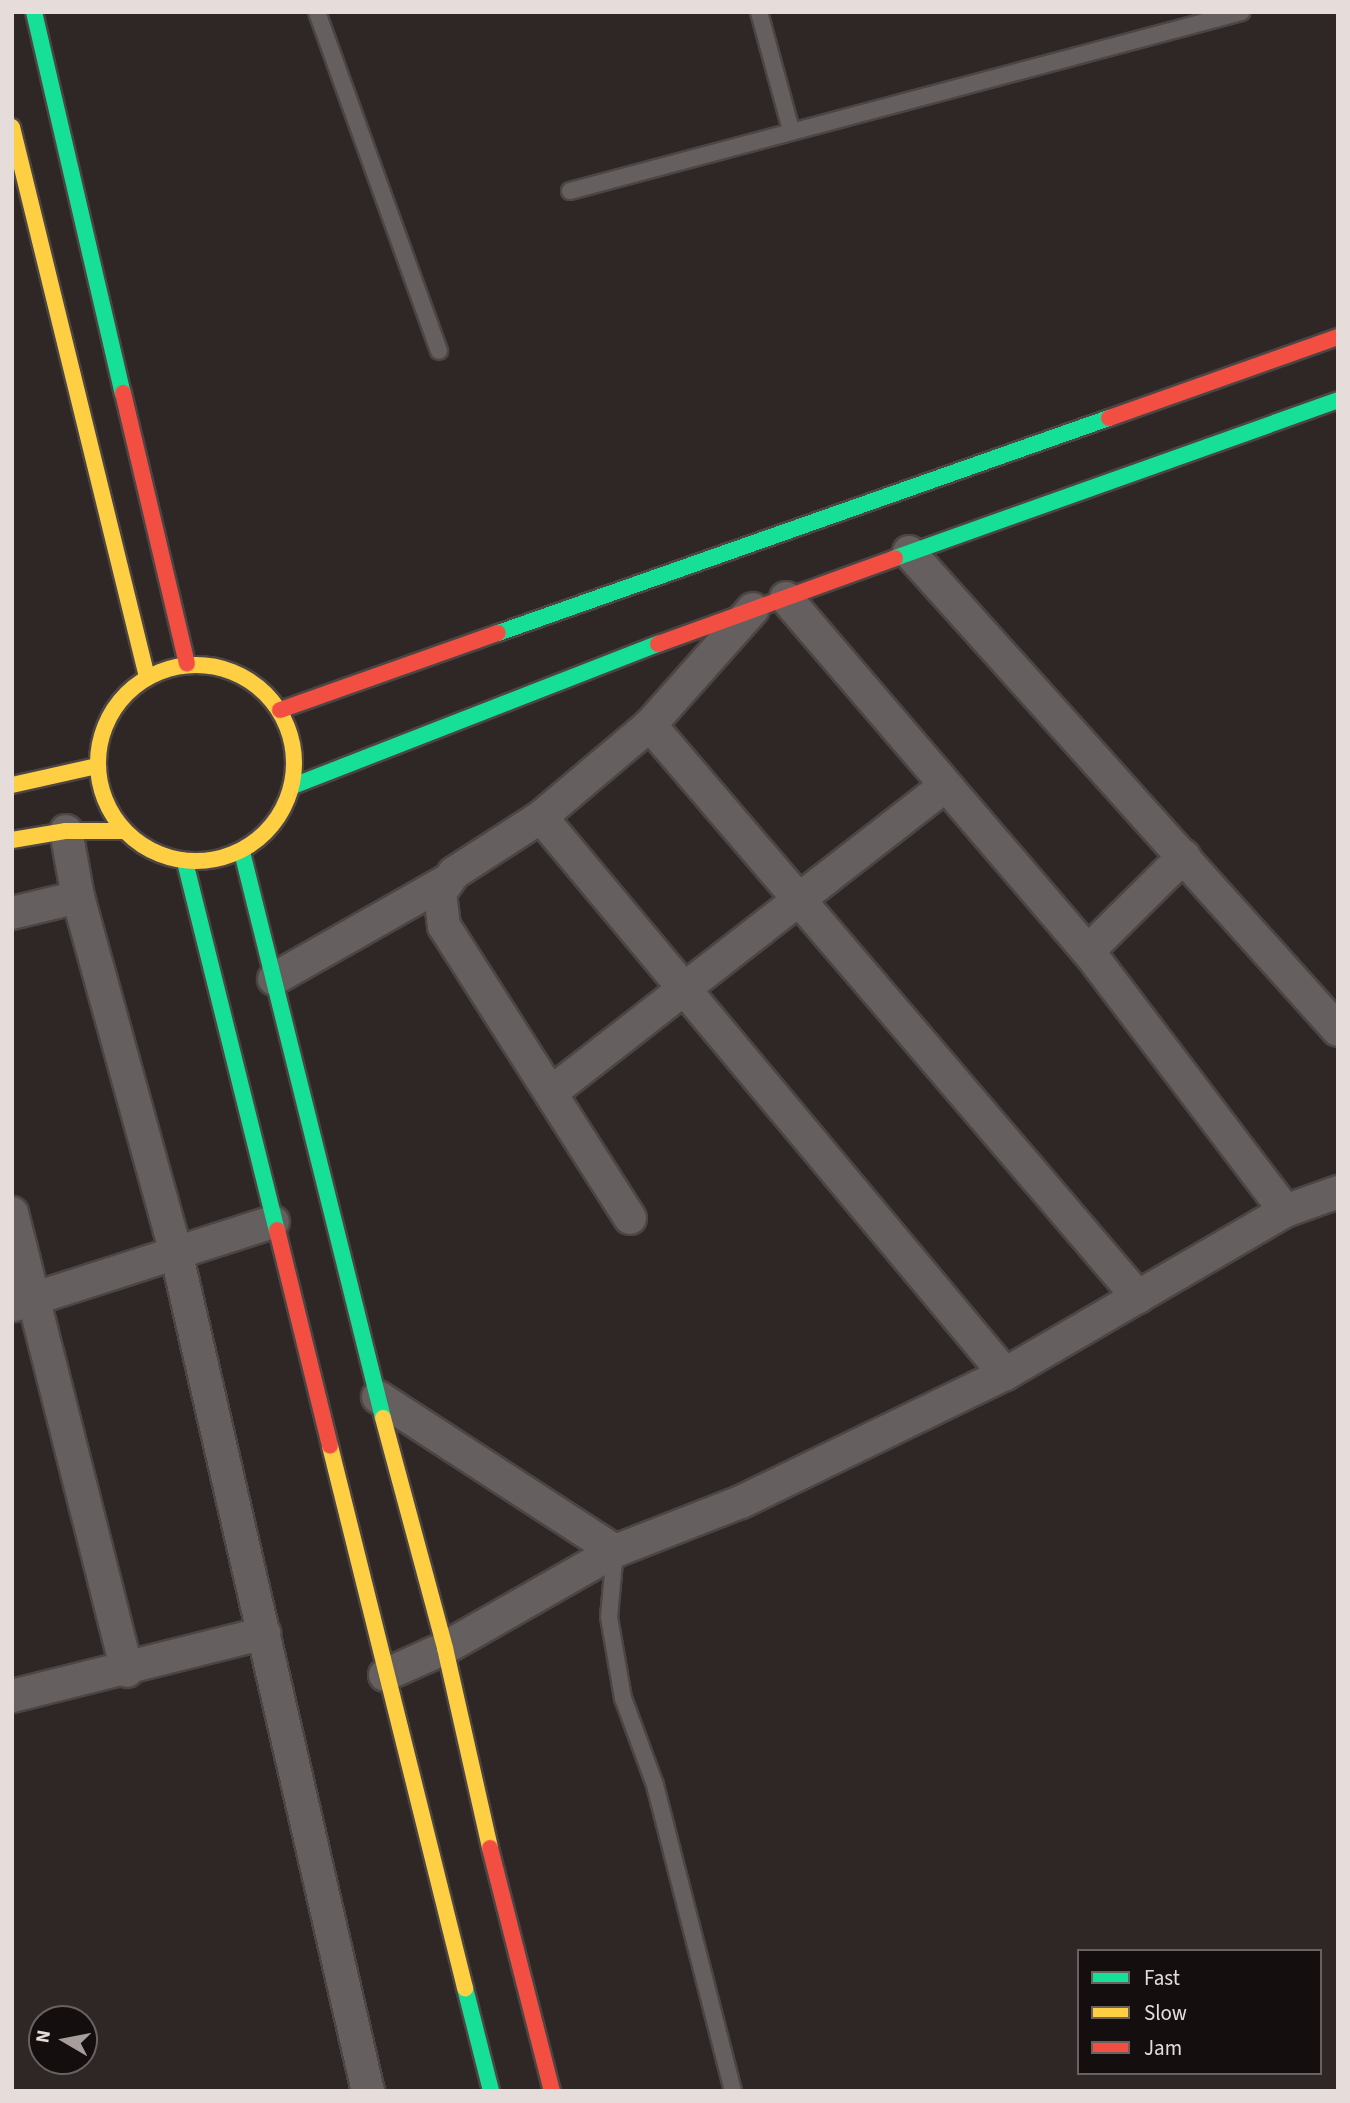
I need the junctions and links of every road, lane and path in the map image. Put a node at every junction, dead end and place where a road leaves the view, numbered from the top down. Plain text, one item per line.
1 (34, 12) edge
2 (317, 12) edge
3 (759, 12) edge
4 (1242, 12) edge
5 (12, 127) edge
6 (791, 130) junction
7 (570, 191) dead end
8 (1338, 337) edge
9 (439, 351) dead end
10 (1338, 400) edge
11 (1119, 414) junction
12 (1142, 470) junction
13 (909, 552) junction
14 (786, 598) junction
15 (753, 609) junction
16 (187, 664) junction
17 (147, 677) junction
18 (280, 709) junction
19 (650, 725) junction
20 (97, 766) junction
21 (12, 785) edge
22 (293, 786) junction
23 (943, 788) junction
24 (541, 817) junction
25 (66, 831) junction
26 (123, 831) junction
27 (12, 840) edge
28 (242, 852) junction
29 (1184, 856) junction
30 (185, 862) junction
31 (445, 882) junction
32 (78, 897) junction
33 (799, 901) junction
34 (12, 913) edge
35 (1088, 951) junction
36 (274, 979) junction
37 (682, 992) junction
38 (1338, 1030) edge
39 (553, 1091) junction
40 (1338, 1192) edge
41 (1285, 1211) junction
42 (12, 1213) edge
43 (630, 1218) dead end
44 (273, 1222) junction
45 (177, 1256) junction
46 (1138, 1297) junction
47 (22, 1302) edge
48 (1005, 1374) junction
49 (378, 1397) junction
50 (615, 1551) junction
51 (264, 1633) junction
52 (445, 1648) junction
53 (127, 1671) junction
54 (385, 1675) junction
55 (12, 1696) edge
56 (368, 2091) edge
57 (491, 2091) edge
58 (552, 2091) edge
59 (733, 2091) edge

1 - 16 main road
2 - 9 lane
3 - 6 lane
4 - 6 lane
5 - 17 main road
6 - 7 lane
8 - 11 main road
10 - 12 main road
11 - 12 main road
11 - 18 main road
12 - 13 main road
13 - 14 main road
13 - 29 street
14 - 15 main road
14 - 23 street
15 - 19 street
15 - 22 main road
16 - 17 main road
16 - 18 main road
17 - 20 main road
18 - 22 main road
19 - 24 street
19 - 33 street
20 - 21 main road
20 - 26 main road
22 - 28 main road
23 - 33 street
23 - 35 street
24 - 31 street
24 - 37 street
25 - 26 main road
25 - 27 main road
25 - 32 street
26 - 30 main road
28 - 30 main road
28 - 36 main road
29 - 35 street
29 - 38 street
30 - 44 main road
31 - 36 street
31 - 39 street
32 - 34 street
32 - 45 street
33 - 37 street
33 - 46 street
35 - 41 street
36 - 49 main road
37 - 39 street
37 - 48 street
39 - 43 street
40 - 41 street
41 - 46 street
42 - 47 street
44 - 45 street
44 - 54 main road
45 - 47 street
45 - 51 street
46 - 48 street
47 - 53 street
48 - 50 street
49 - 50 street
49 - 52 main road
50 - 52 street
50 - 59 lane
51 - 53 street
51 - 56 street
52 - 54 street
52 - 58 main road
53 - 55 street
54 - 57 main road

